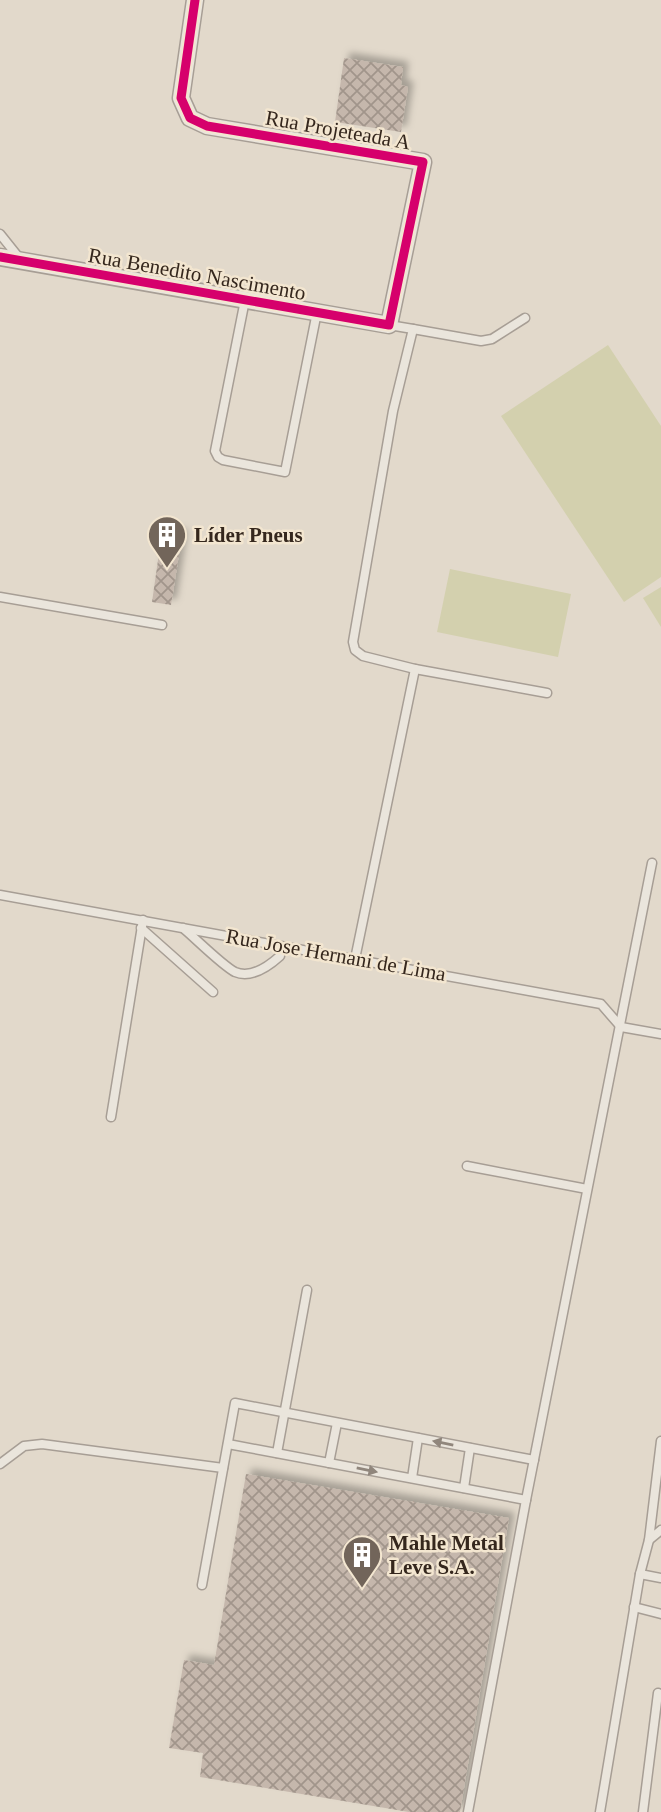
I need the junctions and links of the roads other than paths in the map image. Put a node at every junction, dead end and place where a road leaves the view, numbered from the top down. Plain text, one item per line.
1 (195, 0) edge
2 (0, 234) edge
3 (0, 257) edge
4 (21, 261) junction
5 (245, 300) junction
6 (317, 312) junction
7 (525, 318) dead end
8 (388, 324) junction
9 (413, 329) junction
10 (0, 597) edge
11 (162, 625) dead end
12 (415, 669) junction
13 (547, 692) dead end
14 (652, 863) dead end
15 (0, 895) edge
16 (142, 924) junction
17 (181, 926) junction
18 (280, 946) junction
19 (355, 959) junction
20 (213, 992) dead end
21 (621, 1027) junction
22 (661, 1034) edge
23 (111, 1116) dead end
24 (467, 1166) dead end
25 (586, 1189) junction
26 (307, 1290) dead end
27 (285, 1413) junction
28 (337, 1423) junction
29 (418, 1438) junction
30 (661, 1441) edge
31 (228, 1444) junction
32 (470, 1448) junction
33 (277, 1453) junction
34 (534, 1460) junction
35 (329, 1463) junction
36 (0, 1464) edge
37 (223, 1468) junction
38 (412, 1478) junction
39 (464, 1488) junction
40 (526, 1500) junction
41 (661, 1531) edge
42 (649, 1540) junction
43 (640, 1574) junction
44 (661, 1578) edge
45 (202, 1585) dead end
46 (634, 1607) junction
47 (661, 1614) edge
48 (658, 1693) dead end
49 (468, 1812) edge
50 (600, 1812) edge
51 (643, 1812) edge

1 - 8 street, Rua Projeteada A
2 - 4 lane
3 - 4 street, Rua Benedito Nascimento
4 - 5 street, Rua Benedito Nascimento
5 - 6 street, Rua Benedito Nascimento
5 - 6 lane
6 - 8 street, Rua Benedito Nascimento
7 - 9 lane
8 - 9 lane
9 - 12 lane
10 - 11 lane
12 - 13 lane
12 - 19 lane
14 - 21 lane
15 - 16 lane, Rua Jose Hernani de Lima
16 - 17 lane, Rua Jose Hernani de Lima
16 - 20 lane
16 - 23 lane
17 - 18 lane, Rua Jose Hernani de Lima
17 - 18 lane
18 - 19 lane, Rua Jose Hernani de Lima
19 - 21 lane, Rua Jose Hernani de Lima
21 - 22 lane
21 - 25 lane
24 - 25 lane
25 - 34 lane
26 - 27 lane
27 - 28 lane
27 - 31 lane
27 - 33 lane
28 - 29 lane
28 - 35 lane
32 -> 29 lane
29 - 38 lane
30 - 42 lane
31 - 33 lane
31 - 37 lane
32 - 34 lane
32 - 39 lane
33 - 35 lane
34 - 40 lane
35 -> 38 lane
36 - 37 lane
37 - 45 lane
38 - 39 lane
39 - 40 lane
40 - 49 lane
41 - 42 lane
42 - 43 lane
43 - 44 lane
43 - 46 lane
46 - 47 lane
46 - 50 lane
48 - 51 lane

